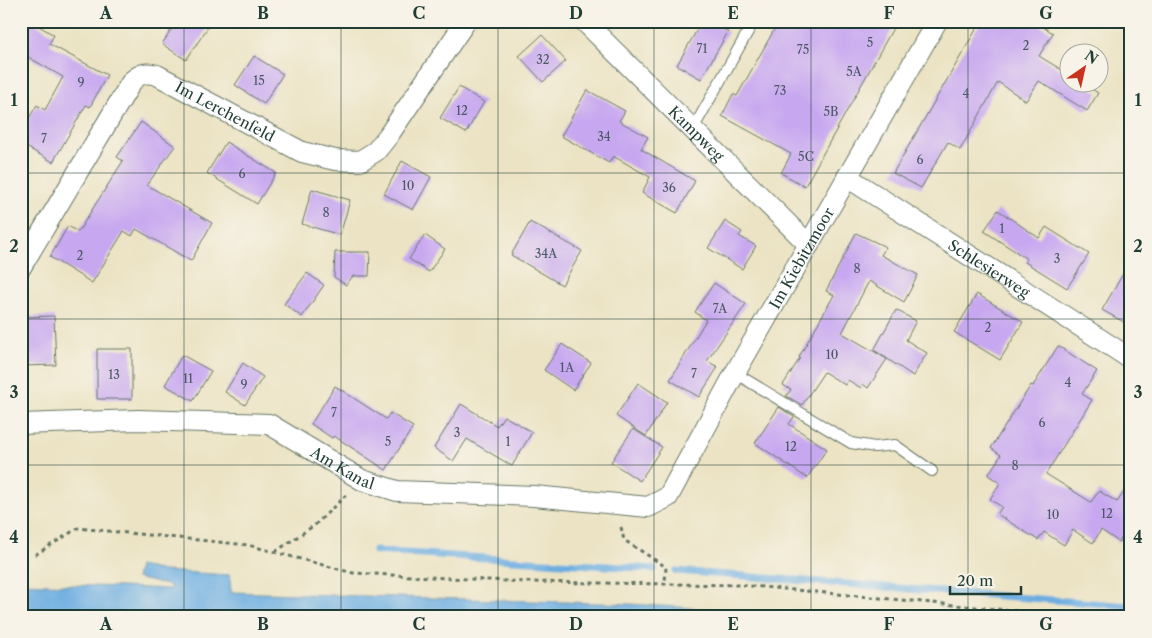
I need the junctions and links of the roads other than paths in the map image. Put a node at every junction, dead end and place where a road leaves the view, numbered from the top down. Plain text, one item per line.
1 (466, 21) edge
2 (584, 21) edge
3 (754, 21) edge
4 (937, 21) edge
5 (693, 129) junction
6 (847, 178) junction
7 (809, 245) junction
8 (21, 267) edge
9 (1131, 359) edge
10 (735, 373) junction
11 (21, 424) edge
12 (932, 471) dead end
13 (668, 497) joint

1 - 8 street, Im Lerchenfeld
2 - 5 street, Kampweg
3 - 5 lane
4 - 6 street, Im Kiebitzmoor
5 - 7 street, Kampweg
6 - 7 street, Im Kiebitzmoor
6 - 9 street, Schlesierweg
7 - 10 street, Im Kiebitzmoor
10 - 12 lane
10 - 13 street, Im Kiebitzmoor
11 - 13 street, Am Kanal

